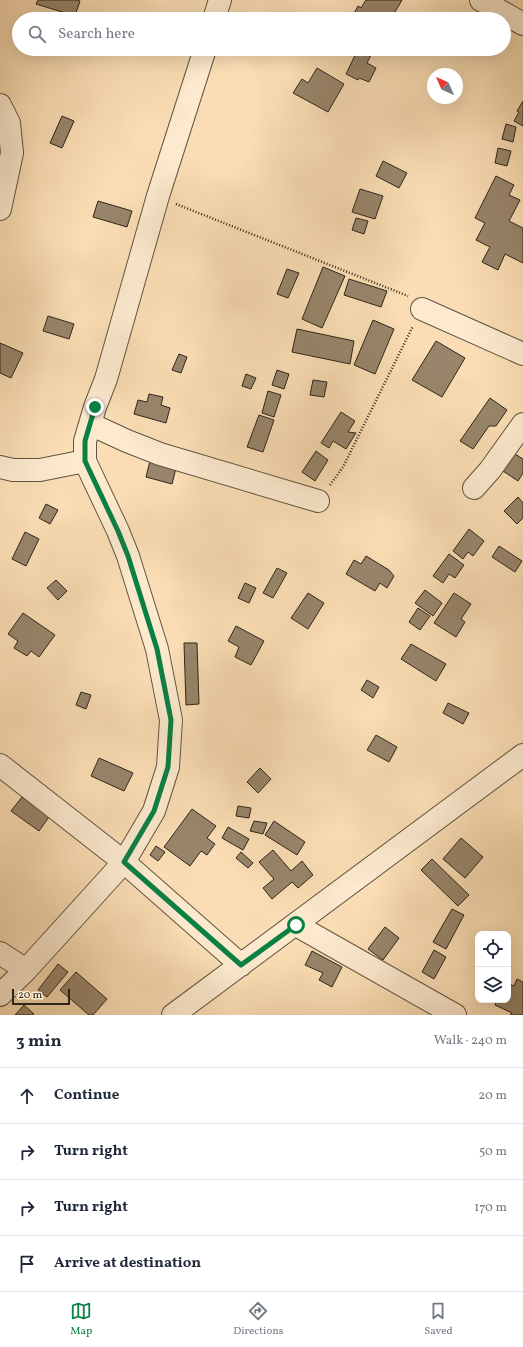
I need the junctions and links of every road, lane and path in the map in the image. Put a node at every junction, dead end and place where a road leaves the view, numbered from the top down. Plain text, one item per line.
1 (220, 0) edge
2 (481, 0) edge
3 (216, 12) edge
4 (502, 12) edge
5 (511, 17) edge
6 (523, 24) edge
7 (202, 56) edge
8 (0, 105) edge
9 (158, 196) junction
10 (0, 210) edge
11 (422, 309) junction
12 (523, 354) edge
13 (90, 424) junction
14 (523, 424) edge
15 (85, 461) junction
16 (0, 467) edge
17 (474, 488) dead end
18 (318, 501) joint
19 (523, 755) edge
20 (0, 765) edge
21 (124, 862) junction
22 (296, 925) junction
23 (0, 953) edge
24 (241, 965) junction
25 (26, 970) junction
26 (0, 995) edge
27 (173, 1015) edge
28 (455, 1015) edge

1 - 3 street
2 - 4 street
5 - 6 street
7 - 9 street
8 - 10 street
9 - 11 path
9 - 13 street
11 - 12 street
11 - 18 path
13 - 15 street
13 - 18 street
14 - 17 street
15 - 16 street
15 - 21 street
19 - 22 street
20 - 21 street
21 - 24 street
21 - 25 street
22 - 24 street
22 - 28 street
23 - 25 street
24 - 27 street
25 - 26 street

